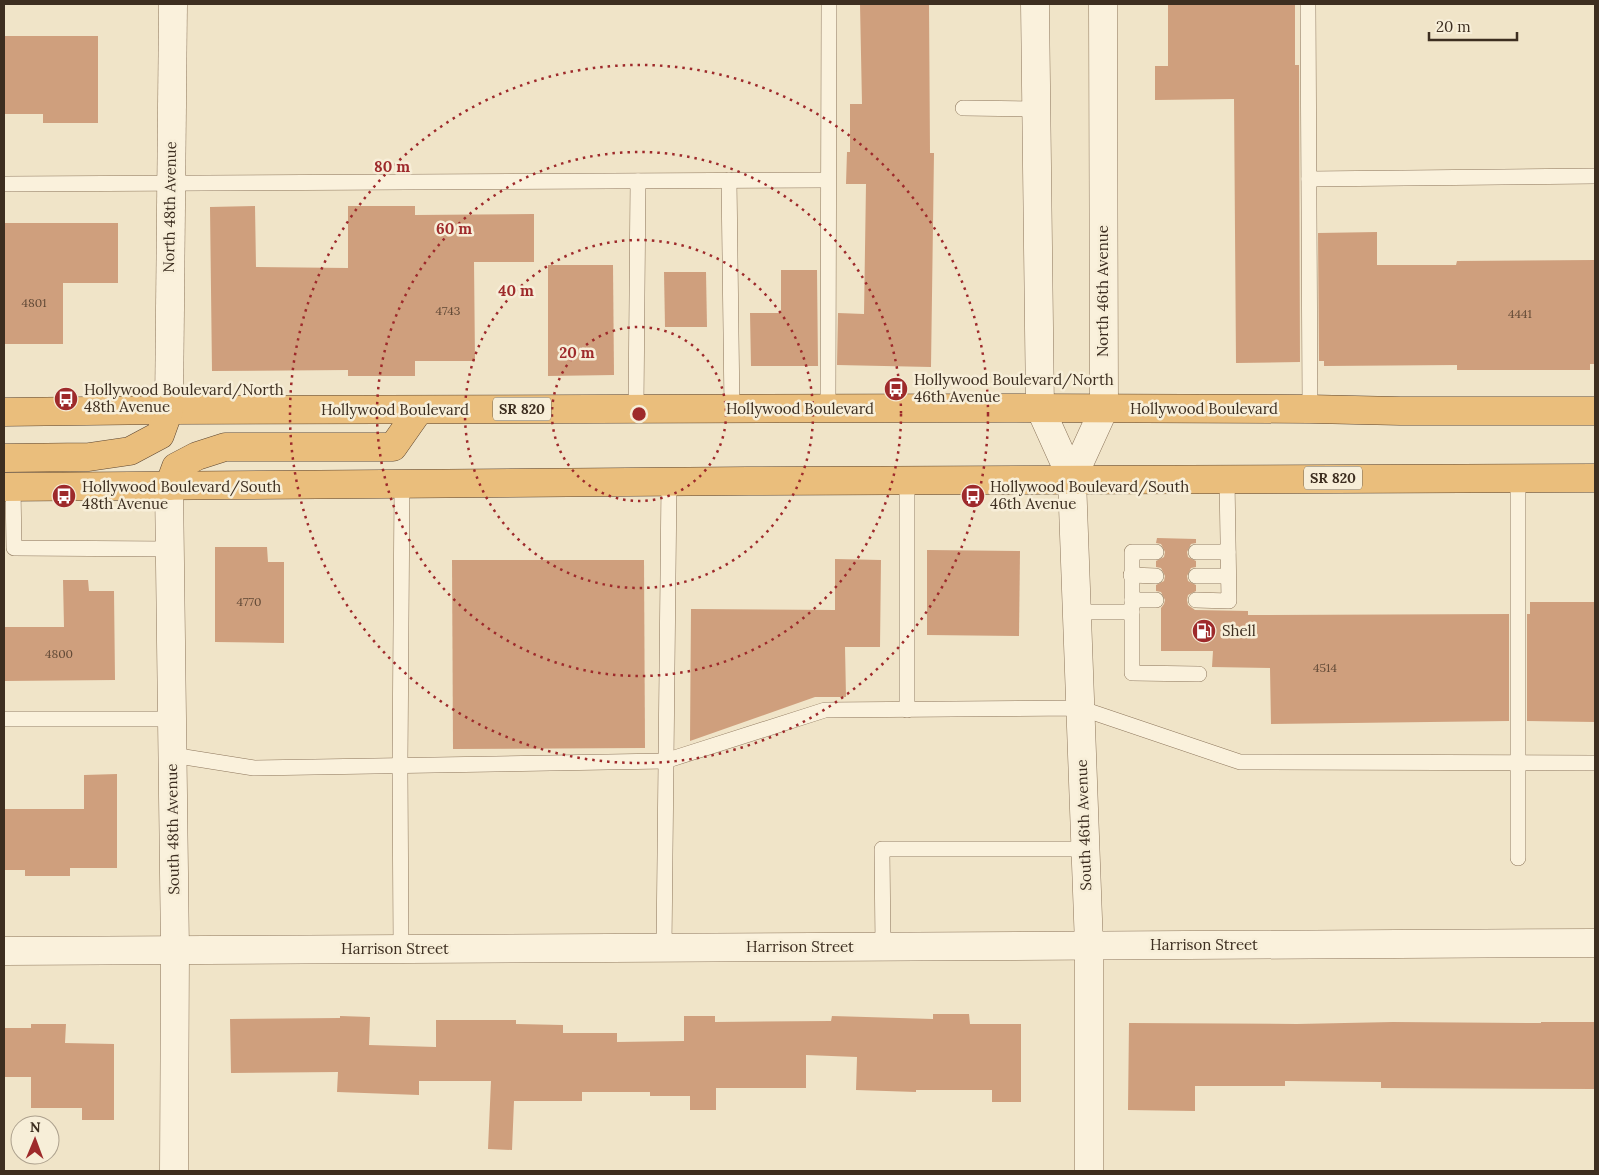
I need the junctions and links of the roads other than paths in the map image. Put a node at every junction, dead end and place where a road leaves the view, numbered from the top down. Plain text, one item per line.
1 (172, 4) edge
2 (829, 4) edge
3 (1035, 4) edge
4 (1103, 4) edge
5 (1308, 4) edge
6 (963, 108) dead end
7 (1037, 109) junction
8 (1595, 176) edge
9 (1309, 179) junction
10 (638, 180) junction
11 (729, 180) junction
12 (828, 180) junction
13 (171, 183) junction
14 (4, 184) edge
15 (828, 408) junction
16 (1040, 408) junction
17 (636, 409) junction
18 (732, 409) junction
19 (1104, 409) junction
20 (1310, 409) junction
21 (169, 410) junction
22 (419, 410) junction
23 (1595, 411) edge
24 (4, 412) edge
25 (4, 458) edge
26 (1518, 478) junction
27 (1595, 478) edge
28 (1227, 479) junction
29 (906, 480) junction
30 (1072, 480) junction
31 (669, 482) junction
32 (402, 484) junction
33 (168, 486) junction
34 (8, 487) edge
35 (169, 549) junction
36 (1156, 552) dead end
37 (1196, 552) dead end
38 (1228, 552) junction
39 (1132, 575) junction
40 (1156, 576) dead end
41 (1196, 576) dead end
42 (1228, 576) junction
43 (1156, 600) dead end
44 (1196, 600) dead end
45 (1132, 606) junction
46 (1077, 612) junction
47 (1199, 674) dead end
48 (1080, 708) junction
49 (907, 710) junction
50 (4, 719) edge
51 (172, 719) junction
52 (172, 755) junction
53 (665, 761) junction
54 (1518, 762) junction
55 (1595, 763) edge
56 (400, 766) junction
57 (1085, 849) junction
58 (1518, 858) dead end
59 (1595, 942) edge
60 (1089, 946) junction
61 (883, 947) junction
62 (664, 948) junction
63 (175, 950) junction
64 (402, 950) junction
65 (4, 951) edge
66 (174, 1171) edge
67 (1089, 1171) edge

1 - 13 street, North 48th Avenue
2 - 12 lane
3 - 7 street
4 - 19 street, North 46th Avenue
5 - 9 lane
6 - 7 lane
7 - 16 street
8 - 9 lane
9 - 20 lane
10 - 11 lane
10 - 13 lane
10 - 17 lane
11 - 12 lane
11 - 18 lane
12 - 15 lane
13 - 14 lane
13 - 21 street, North 48th Avenue
15 - 16 highway, Hollywood Boulevard / SR 820
15 - 18 highway, Hollywood Boulevard / SR 820
16 - 19 highway, Hollywood Boulevard / SR 820
16 - 30 street
17 - 18 highway, Hollywood Boulevard / SR 820
17 - 22 highway, Hollywood Boulevard / SR 820
19 - 20 highway, Hollywood Boulevard / SR 820
19 - 30 street, North 46th Avenue
20 - 23 highway, Hollywood Boulevard / SR 820
21 - 22 highway, Hollywood Boulevard / SR 820
21 - 24 highway, Hollywood Boulevard / SR 820
21 - 25 highway
22 - 33 highway
26 - 27 highway, SR 820
26 - 28 highway, SR 820
26 - 54 lane
28 - 30 highway, SR 820
28 - 38 lane
29 - 30 highway, SR 820
29 - 31 highway, SR 820
29 - 49 lane
30 - 46 street, South 46th Avenue
31 - 32 highway, SR 820
31 - 53 lane
32 - 33 highway, SR 820
32 - 56 lane
33 - 34 highway, SR 820
33 - 35 street, South 48th Avenue
34 - 35 lane
35 - 51 street, South 48th Avenue
36 - 39 lane
37 - 38 lane
38 - 42 lane
39 - 40 lane
39 - 45 lane
41 - 42 lane
42 - 44 lane
43 - 45 lane
45 - 46 lane
45 - 47 lane
46 - 48 street, South 46th Avenue
48 - 49 lane
48 - 54 lane
48 - 57 street, South 46th Avenue
49 - 53 lane
50 - 51 lane
51 - 52 street, South 48th Avenue
52 - 56 lane
52 - 63 street, South 48th Avenue
53 - 56 lane
53 - 62 lane
54 - 55 lane
54 - 58 lane
56 - 64 lane
57 - 60 street, South 46th Avenue
57 - 61 lane
59 - 60 street, Harrison Street
60 - 61 street, Harrison Street
60 - 67 street, South 46th Avenue
61 - 62 street, Harrison Street
62 - 64 street, Harrison Street
63 - 64 street, Harrison Street
63 - 65 street, Harrison Street
63 - 66 street, South 48th Avenue

